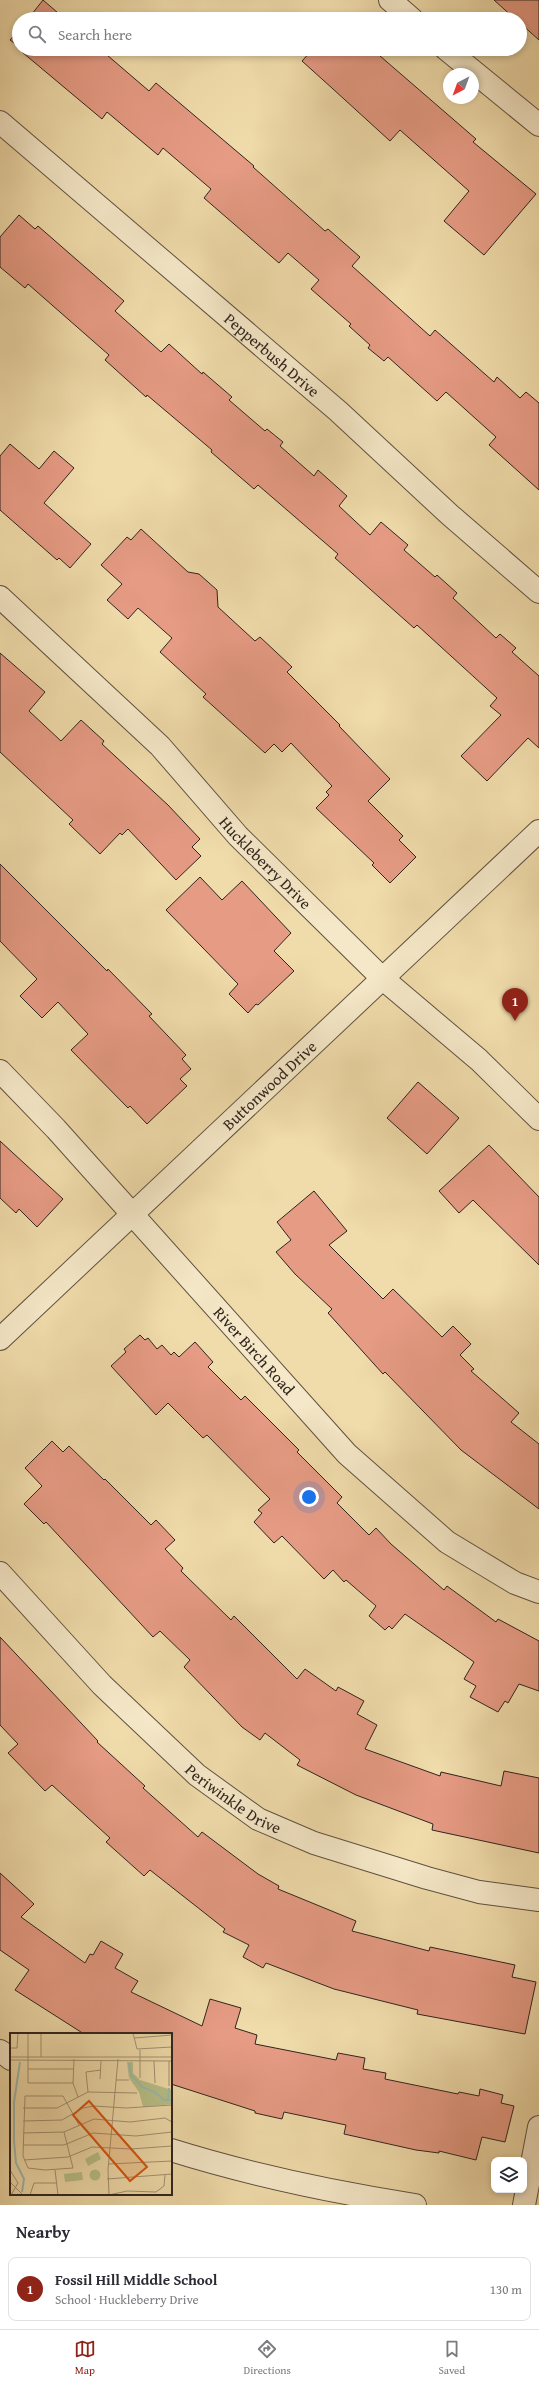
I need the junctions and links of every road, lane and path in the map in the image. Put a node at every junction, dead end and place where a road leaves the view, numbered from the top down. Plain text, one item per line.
1 (390, 0) edge
2 (404, 12) edge
3 (455, 56) edge
4 (0, 122) edge
5 (539, 125) edge
6 (539, 592) edge
7 (0, 597) edge
8 (539, 831) edge
9 (382, 978) junction
10 (0, 1071) edge
11 (539, 1119) edge
12 (131, 1215) junction
13 (0, 1339) edge
14 (0, 1573) edge
15 (539, 1592) edge
16 (539, 1900) edge
17 (0, 2051) edge
18 (10, 2058) edge
19 (539, 2127) edge
20 (172, 2150) edge
21 (415, 2205) edge
22 (524, 2205) edge

1 - 2 street
3 - 5 street
4 - 6 street, Pepperbush Drive
7 - 9 street, Huckleberry Drive
8 - 9 street, Buttonwood Drive
9 - 11 street, Huckleberry Drive
9 - 12 street, Buttonwood Drive
10 - 12 street, River Birch Road
12 - 13 street, Buttonwood Drive
12 - 15 street, River Birch Road
14 - 16 street, Periwinkle Drive
17 - 18 street
19 - 22 street
20 - 21 street

